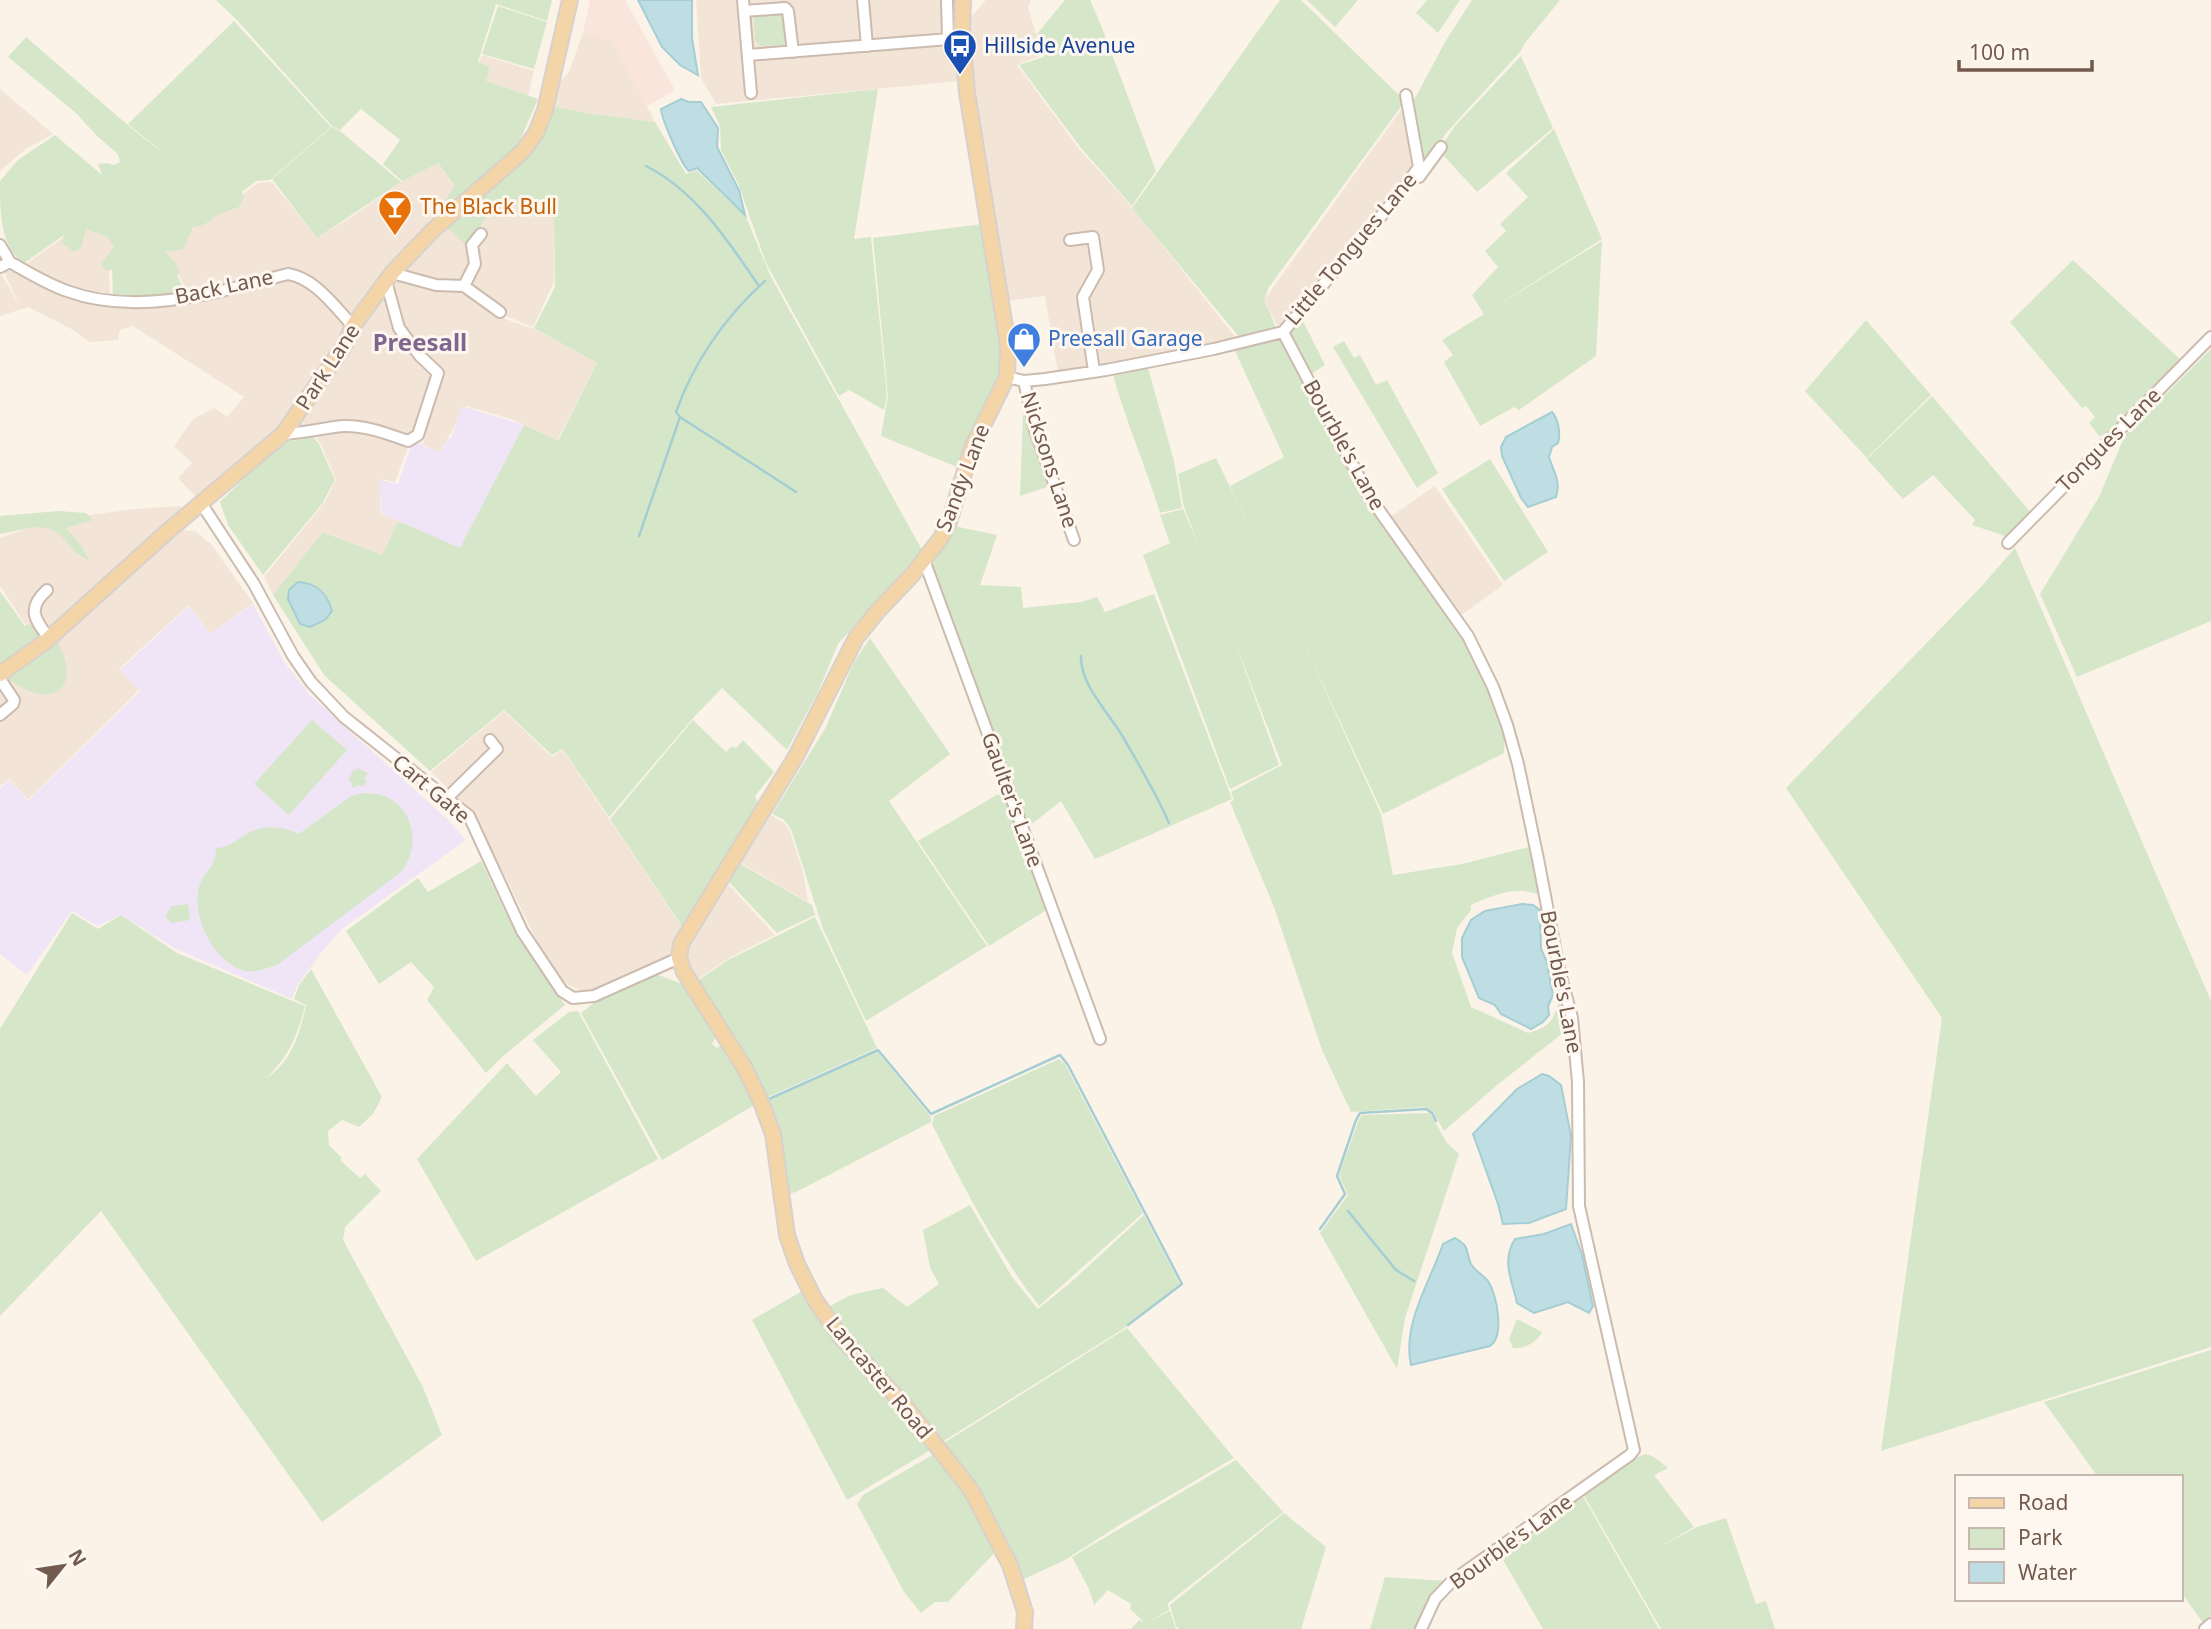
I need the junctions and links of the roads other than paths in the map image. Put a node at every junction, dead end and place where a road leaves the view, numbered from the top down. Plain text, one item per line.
1 (570, 0) edge
2 (863, 0) edge
3 (947, 0) edge
4 (963, 0) edge
5 (743, 5) edge
6 (955, 38) junction
7 (867, 46) junction
8 (793, 52) junction
9 (748, 55) junction
10 (751, 93) dead end
11 (1406, 95) dead end
12 (1441, 147) dead end
13 (481, 234) dead end
14 (1070, 240) dead end
15 (0, 245) edge
16 (1354, 249) junction
17 (5, 265) edge
18 (389, 277) junction
19 (464, 286) junction
20 (500, 312) dead end
21 (353, 326) junction
22 (1283, 332) junction
23 (2211, 337) edge
24 (1094, 372) junction
25 (1007, 377) junction
26 (1024, 381) junction
27 (283, 434) junction
28 (201, 503) junction
29 (1074, 540) dead end
30 (2008, 543) dead end
31 (924, 560) junction
32 (47, 590) dead end
33 (49, 638) junction
34 (0, 677) edge
35 (0, 715) edge
36 (490, 740) dead end
37 (447, 798) junction
38 (679, 958) junction
39 (1100, 1039) dead end
40 (2211, 1624) edge
41 (1024, 1629) edge
42 (1421, 1629) edge
43 (2206, 1629) edge

1 - 18 main road, Park Lane
2 - 7 street
3 - 6 street, Sandy Lane
4 - 6 main road, Sandy Lane
5 - 8 street
5 - 9 street
6 - 7 street
6 - 25 main road, Sandy Lane
7 - 8 street
8 - 9 street
9 - 10 street
11 - 16 street, Little Tongues Lane
12 - 16 street
13 - 19 street
14 - 24 street
15 - 17 street
16 - 22 street, Little Tongues Lane
17 - 21 street, Back Lane
18 - 19 street
18 - 21 main road, Park Lane
18 - 27 street
19 - 20 street
21 - 27 main road, Park Lane
22 - 24 street, Little Tongues Lane
22 - 42 street, Bourble's Lane
23 - 30 street, Tongues Lane
24 - 26 street, Little Tongues Lane
25 - 26 street, Little Tongues Lane
25 - 31 main road, Sandy Lane
26 - 29 street, Nicksons Lane
27 - 28 main road, Park Lane
28 - 33 main road, Park Lane
28 - 37 street, Cart Gate
31 - 38 main road, Sandy Lane
31 - 39 street, Gaulter's Lane
32 - 33 street
33 - 34 main road, Park Lane
34 - 35 street, Park Lane
36 - 37 street
37 - 38 street, Cart Gate
38 - 41 main road, Lancaster Road
40 - 43 street

